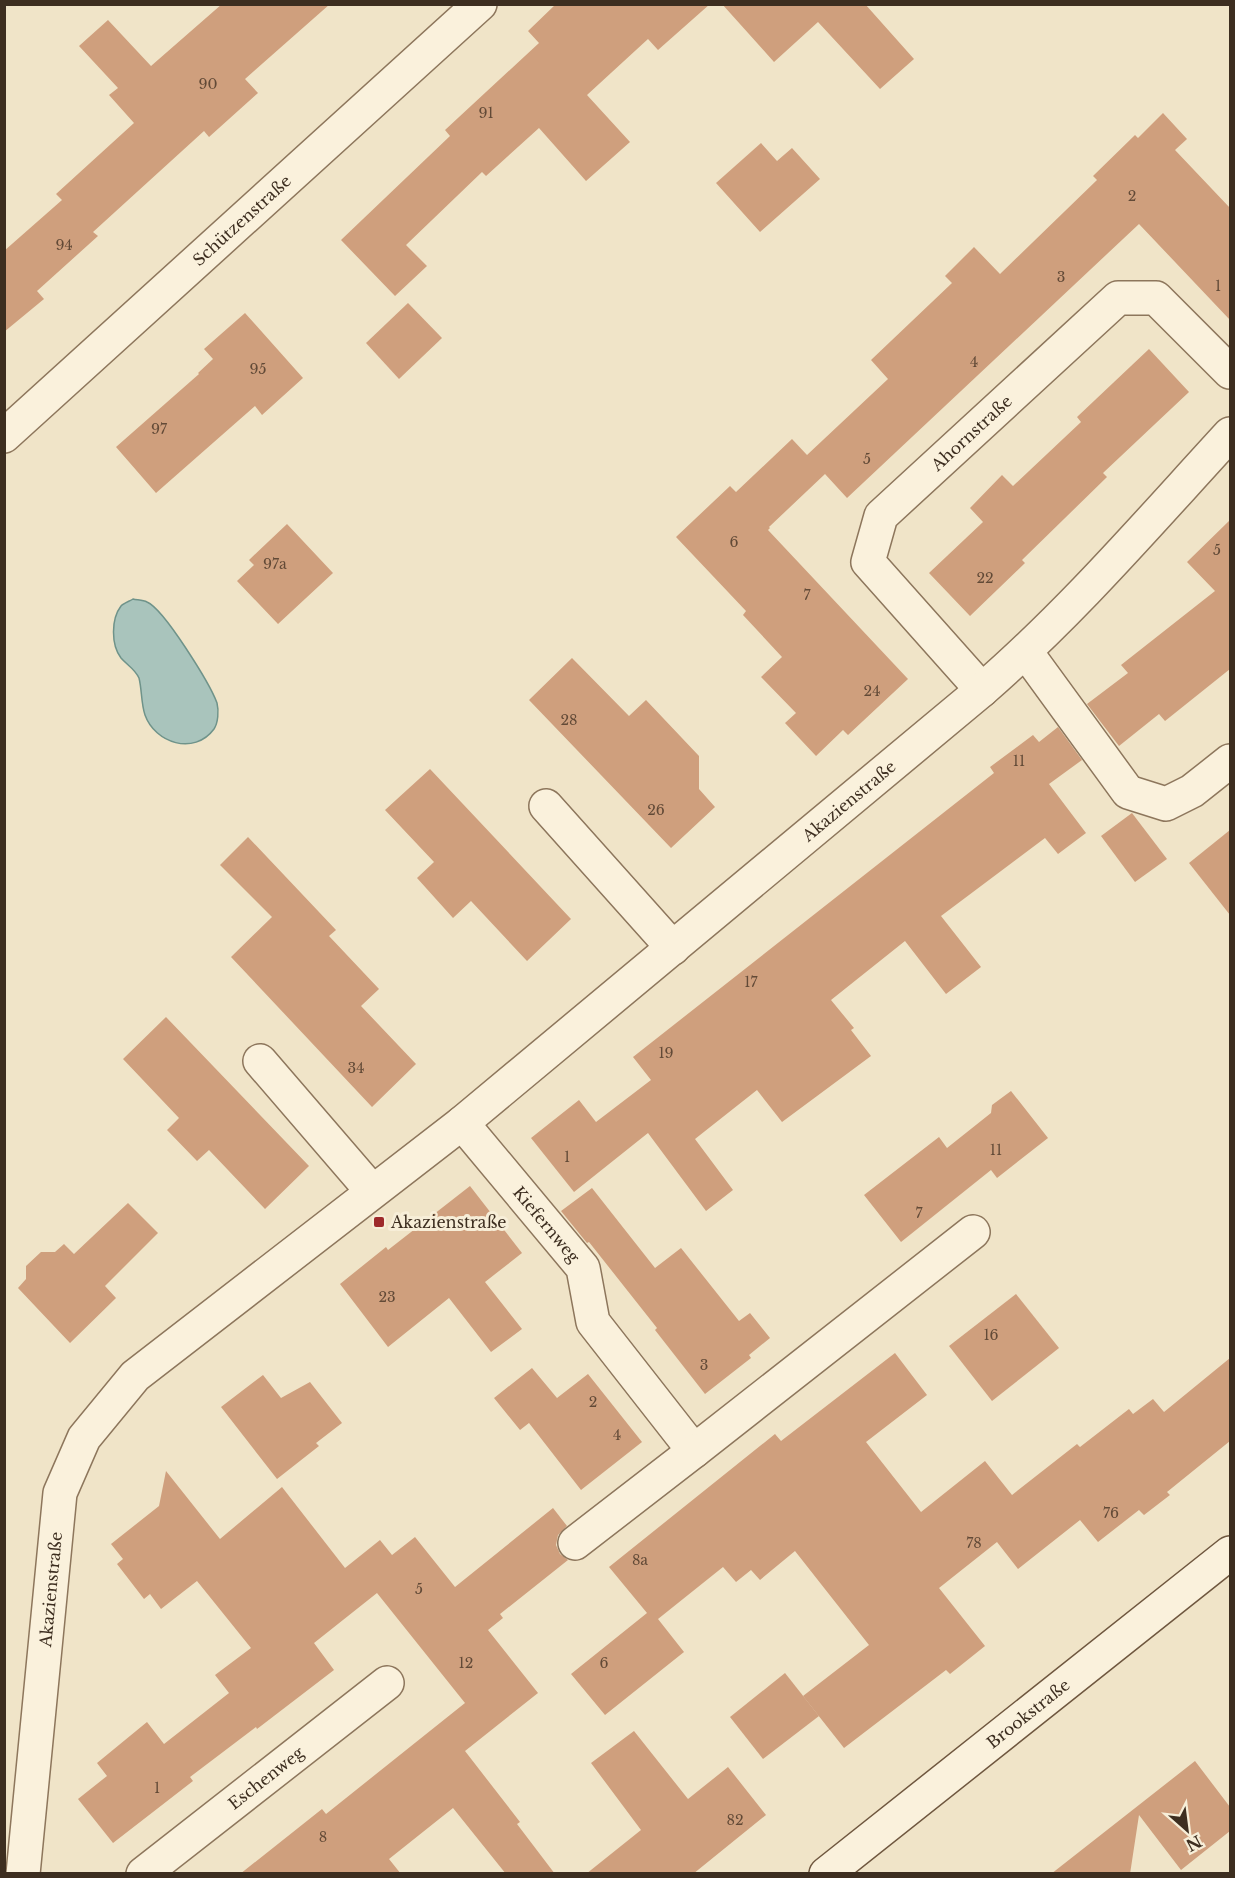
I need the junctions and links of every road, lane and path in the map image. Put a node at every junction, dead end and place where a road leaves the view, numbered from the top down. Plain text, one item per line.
1 (480, 4) edge
2 (1230, 372) edge
3 (1230, 434) edge
4 (4, 436) edge
5 (1026, 652) junction
6 (982, 690) junction
7 (1230, 761) edge
8 (546, 806) dead end
9 (673, 948) junction
10 (260, 1061) dead end
11 (462, 1123) junction
12 (372, 1191) junction
13 (973, 1232) dead end
14 (694, 1451) junction
15 (575, 1543) dead end
16 (1230, 1553) edge
17 (387, 1683) dead end
18 (23, 1874) edge
19 (143, 1874) edge
20 (826, 1874) edge

1 - 4 street, Schützenstraße
2 - 6 street, Ahornstraße
3 - 5 street, Akazienstraße
5 - 6 street, Akazienstraße
5 - 7 street
6 - 9 street, Akazienstraße
8 - 9 street
9 - 11 street, Akazienstraße
10 - 12 street
11 - 12 street, Akazienstraße
11 - 14 street, Kiefernweg
12 - 18 street, Akazienstraße
13 - 14 street
14 - 15 street
16 - 20 street, Brookstraße
17 - 19 street, Eschenweg

